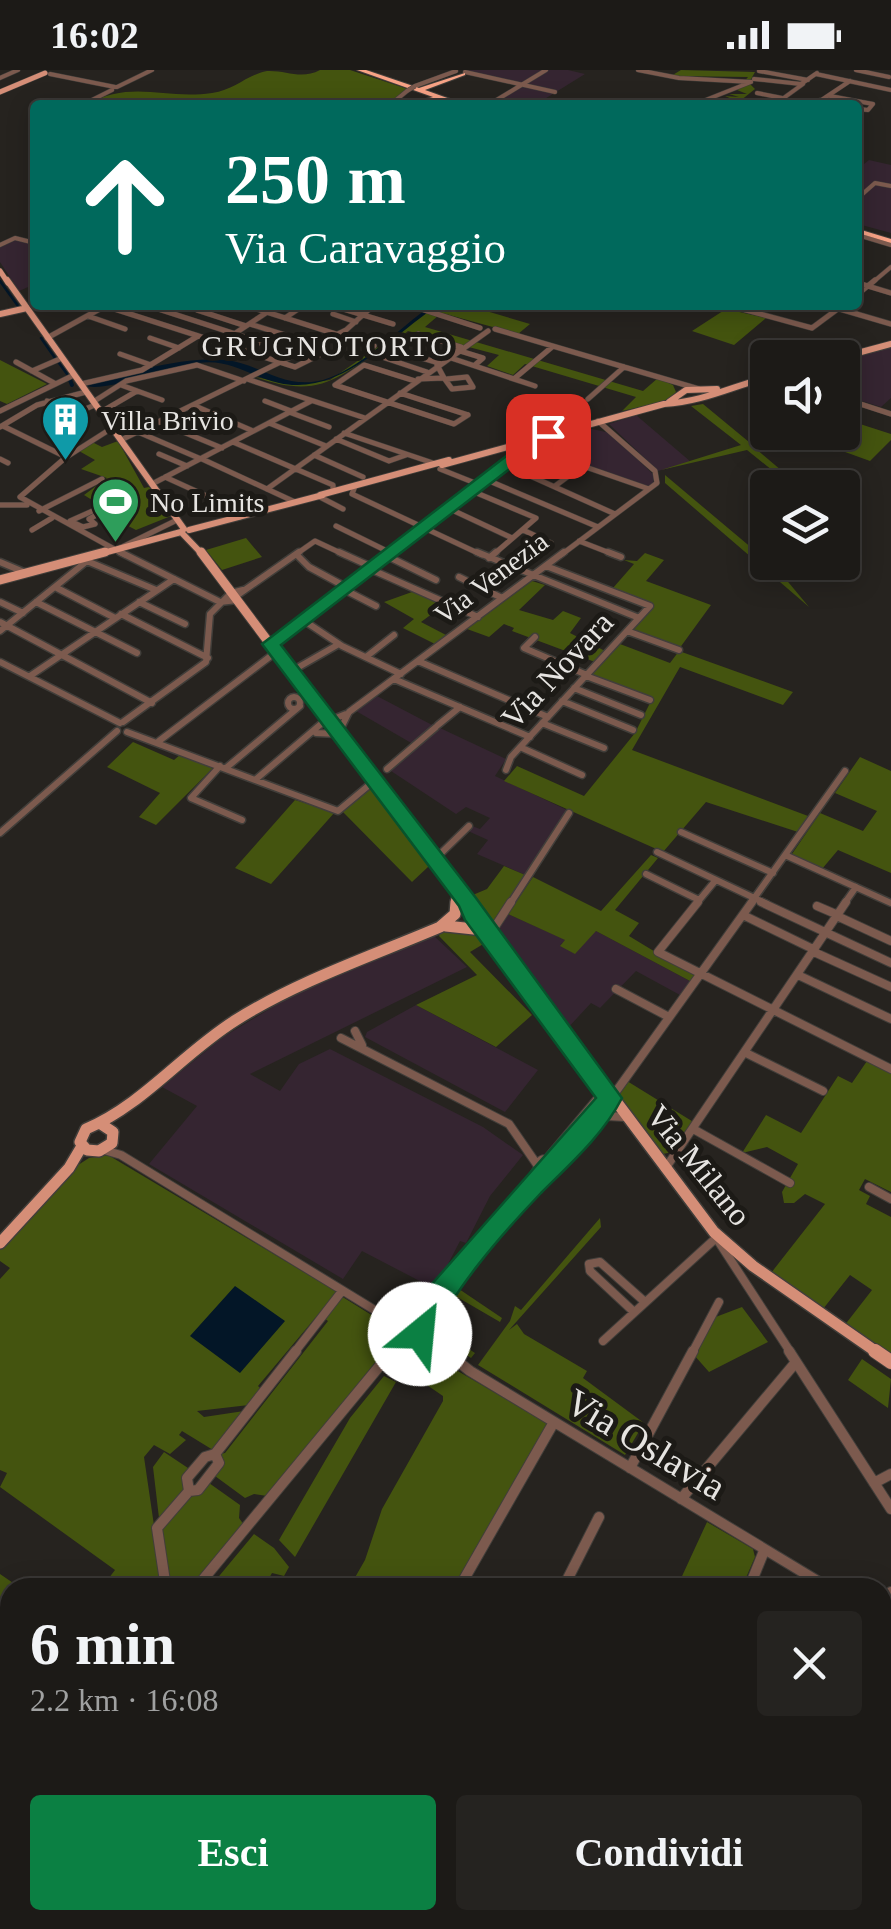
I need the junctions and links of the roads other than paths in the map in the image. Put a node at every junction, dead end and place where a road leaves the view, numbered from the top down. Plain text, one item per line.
1 (18, 70) edge
2 (152, 70) edge
3 (356, 70) edge
4 (546, 70) edge
5 (638, 70) edge
6 (856, 70) edge
7 (48, 72) edge
8 (460, 72) edge
9 (818, 72) edge
10 (0, 78) edge
11 (750, 78) edge
12 (889, 78) edge
13 (850, 81) junction
14 (805, 82) junction
15 (521, 84) junction
16 (436, 86) junction
17 (115, 87) junction
18 (412, 88) junction
19 (891, 90) edge
20 (0, 92) edge
21 (555, 92) dead end
22 (757, 94) dead end
23 (830, 96) junction
24 (442, 98) junction
25 (784, 99) joint
26 (91, 100) edge
27 (396, 100) edge
28 (418, 100) joint
29 (447, 100) edge
30 (496, 100) edge
31 (704, 100) edge
32 (820, 100) edge
33 (851, 100) edge
34 (891, 186) edge
35 (862, 195) edge
36 (862, 233) edge
37 (862, 233) edge
38 (891, 241) edge
39 (30, 242) edge
40 (0, 245) edge
41 (891, 267) edge
42 (0, 270) edge
43 (862, 284) edge
44 (868, 286) junction
45 (862, 291) edge
46 (891, 293) edge
47 (30, 307) edge
48 (27, 308) junction
49 (0, 309) edge
50 (99, 310) edge
51 (118, 310) edge
52 (161, 310) edge
53 (197, 310) dead end
54 (260, 310) edge
55 (270, 310) edge
56 (297, 310) edge
57 (345, 310) edge
58 (368, 310) edge
59 (427, 310) edge
60 (744, 310) edge
61 (836, 310) edge
62 (850, 310) edge
63 (267, 312) junction
64 (333, 314) dead end
65 (88, 316) junction
66 (363, 316) junction
67 (285, 318) junction
68 (356, 322) junction
69 (394, 324) dead end
70 (891, 324) edge
71 (248, 325) junction
72 (125, 329) dead end
73 (485, 330) junction
74 (234, 334) junction
75 (338, 334) junction
76 (198, 336) junction
77 (47, 338) junction
78 (150, 338) dead end
79 (410, 339) dead end
80 (542, 343) junction
81 (891, 344) edge
82 (317, 345) junction
83 (374, 346) dead end
84 (385, 347) dead end
85 (552, 347) junction
86 (179, 348) junction
87 (564, 349) junction
88 (396, 350) junction
89 (460, 350) junction
90 (246, 351) junction
91 (488, 352) dead end
92 (860, 352) edge
93 (120, 354) dead end
94 (322, 354) dead end
95 (451, 357) junction
96 (62, 358) junction
97 (481, 358) junction
98 (16, 362) dead end
99 (281, 363) junction
100 (613, 363) junction
101 (438, 364) junction
102 (152, 365) junction
103 (475, 365) junction
104 (624, 367) junction
105 (639, 370) junction
106 (32, 371) junction
107 (427, 372) junction
108 (74, 375) junction
109 (446, 378) junction
110 (515, 378) junction
111 (246, 380) junction
112 (416, 380) junction
113 (750, 381) edge
114 (54, 382) junction
115 (121, 386) junction
116 (535, 386) dead end
117 (731, 386) junction
118 (84, 388) junction
119 (699, 390) junction
120 (137, 392) junction
121 (400, 392) junction
122 (680, 394) junction
123 (709, 398) junction
124 (588, 399) dead end
125 (162, 400) dead end
126 (311, 400) junction
127 (48, 401) junction
128 (265, 402) dead end
129 (690, 402) junction
130 (891, 402) edge
131 (386, 403) junction
132 (664, 404) junction
133 (860, 404) edge
134 (193, 405) junction
135 (96, 406) junction
136 (0, 407) edge
137 (881, 410) junction
138 (290, 412) junction
139 (891, 414) edge
140 (365, 418) junction
141 (598, 421) junction
142 (158, 422) junction
143 (269, 423) junction
144 (1, 426) edge
145 (329, 426) dead end
146 (112, 428) junction
147 (254, 431) junction
148 (138, 432) junction
149 (344, 433) junction
150 (553, 433) junction
151 (336, 439) junction
152 (121, 440) junction
153 (233, 442) junction
154 (326, 446) junction
155 (528, 447) junction
156 (222, 448) junction
157 (159, 454) dead end
158 (406, 454) junction
159 (64, 456) junction
160 (314, 456) junction
161 (0, 459) edge
162 (201, 459) junction
163 (8, 463) dead end
164 (432, 465) junction
165 (187, 466) junction
166 (506, 466) junction
167 (582, 466) junction
168 (296, 469) junction
169 (165, 477) junction
170 (363, 477) dead end
171 (102, 479) dead end
172 (484, 483) junction
173 (152, 484) junction
174 (354, 486) junction
175 (555, 486) junction
176 (267, 489) junction
177 (649, 490) junction
178 (333, 491) junction
179 (472, 492) junction
180 (319, 496) junction
181 (295, 502) junction
182 (0, 506) edge
183 (31, 507) junction
184 (343, 509) dead end
185 (450, 509) junction
186 (39, 512) junction
187 (616, 514) junction
188 (240, 516) junction
189 (52, 518) junction
190 (177, 520) junction
191 (75, 526) junction
192 (336, 526) dead end
193 (598, 526) junction
194 (425, 528) junction
195 (32, 530) dead end
196 (522, 530) junction
197 (186, 533) junction
198 (511, 540) junction
199 (579, 541) junction
200 (551, 542) dead end
201 (117, 549) junction
202 (296, 554) junction
203 (389, 555) junction
204 (621, 557) dead end
205 (489, 558) junction
206 (0, 562) edge
207 (546, 566) junction
208 (371, 568) junction
209 (26, 573) junction
210 (458, 577) dead end
211 (530, 578) junction
212 (174, 579) junction
213 (0, 580) edge
214 (436, 580) dead end
215 (54, 587) junction
216 (344, 588) junction
217 (156, 590) junction
218 (234, 597) junction
219 (502, 598) junction
220 (0, 602) edge
221 (36, 602) junction
222 (139, 602) junction
223 (220, 602) junction
224 (376, 606) dead end
225 (23, 614) junction
226 (118, 616) junction
227 (478, 617) junction
228 (639, 618) junction
229 (303, 620) junction
230 (186, 624) dead end
231 (2, 626) edge
232 (95, 631) junction
233 (627, 632) junction
234 (394, 636) dead end
235 (536, 637) dead end
236 (338, 643) junction
237 (273, 648) junction
238 (679, 650) dead end
239 (137, 653) dead end
240 (61, 655) junction
241 (366, 657) junction
242 (208, 658) junction
243 (418, 661) junction
244 (0, 662) edge
245 (297, 668) dead end
246 (33, 675) junction
247 (587, 675) junction
248 (398, 676) junction
249 (574, 688) junction
250 (650, 700) dead end
251 (274, 701) dead end
252 (562, 701) junction
253 (152, 703) junction
254 (460, 707) junction
255 (350, 712) junction
256 (641, 715) dead end
257 (545, 720) junction
258 (124, 726) junction
259 (332, 726) junction
260 (633, 730) dead end
261 (530, 736) junction
262 (305, 739) junction
263 (159, 741) junction
264 (520, 748) junction
265 (604, 748) dead end
266 (223, 767) junction
267 (387, 768) dead end
268 (506, 770) dead end
269 (846, 772) dead end
270 (582, 775) dead end
271 (256, 779) junction
272 (368, 786) dead end
273 (569, 813) dead end
274 (242, 820) dead end
275 (469, 826) dead end
276 (681, 832) dead end
277 (0, 833) edge
278 (657, 852) dead end
279 (785, 855) junction
280 (434, 863) junction
281 (772, 873) junction
282 (444, 874) junction
283 (646, 874) dead end
284 (715, 881) junction
285 (856, 887) junction
286 (455, 894) junction
287 (754, 899) junction
288 (700, 900) junction
289 (891, 904) edge
290 (817, 906) dead end
291 (471, 913) junction
292 (743, 916) junction
293 (838, 916) junction
294 (453, 921) junction
295 (826, 933) junction
296 (487, 934) junction
297 (891, 941) edge
298 (814, 951) junction
299 (891, 963) edge
300 (701, 974) junction
301 (798, 975) junction
302 (891, 987) edge
303 (616, 988) dead end
304 (774, 1011) junction
305 (669, 1017) junction
306 (891, 1019) edge
307 (354, 1031) dead end
308 (341, 1038) dead end
309 (362, 1045) junction
310 (746, 1053) junction
311 (891, 1069) edge
312 (823, 1091) dead end
313 (607, 1094) junction
314 (124, 1109) junction
315 (624, 1118) junction
316 (101, 1124) junction
317 (592, 1125) junction
318 (695, 1130) junction
319 (113, 1135) junction
320 (82, 1146) junction
321 (99, 1151) junction
322 (121, 1155) junction
323 (544, 1165) junction
324 (69, 1168) junction
325 (665, 1170) junction
326 (790, 1183) dead end
327 (869, 1187) dead end
328 (891, 1199) edge
329 (714, 1235) junction
330 (0, 1243) edge
331 (756, 1268) junction
332 (746, 1286) junction
333 (342, 1291) junction
334 (645, 1302) junction
335 (719, 1302) dead end
336 (634, 1312) junction
337 (409, 1332) junction
338 (603, 1341) dead end
339 (796, 1362) junction
340 (891, 1362) edge
341 (554, 1422) junction
342 (630, 1468) junction
343 (891, 1474) edge
344 (874, 1483) junction
345 (680, 1499) junction
346 (891, 1509) edge
347 (599, 1518) dead end
348 (764, 1551) junction
349 (165, 1578) edge
350 (204, 1578) edge
351 (465, 1578) edge
352 (567, 1578) edge
353 (753, 1578) edge
354 (812, 1578) edge

1 - 10 street
2 - 17 street
3 - 18 highway
3 - 18 highway
4 - 15 street
5 - 11 street
6 - 12 street
7 - 17 street
7 - 20 main road
8 - 15 street
8 - 16 highway
8 - 18 street
9 - 13 street
9 - 14 street
11 - 14 street
11 - 14 street
11 - 31 street
13 - 19 street
13 - 23 street
14 - 25 street
15 - 21 street
15 - 30 street
16 - 18 highway
16 - 24 highway
17 - 26 street
18 - 24 highway
18 - 27 street
18 - 28 highway
22 - 25 street
23 - 32 street
23 - 33 street
24 - 28 highway
24 - 29 highway
34 - 35 street
36 - 38 highway
37 - 38 highway
39 - 40 street
41 - 44 street
42 - 48 main road
43 - 44 street
44 - 45 street
44 - 46 street
47 - 48 street
48 - 49 main road
48 - 77 main road
50 - 65 street
51 - 76 street
52 - 74 street
53 - 71 street
54 - 63 street
55 - 63 street
56 - 67 street
57 - 66 street
58 - 66 street
59 - 73 street
60 - 61 street
62 - 70 street
63 - 67 street
63 - 71 street
64 - 68 street
65 - 72 street
65 - 77 street
66 - 68 street
66 - 69 street
67 - 75 street
68 - 75 street
71 - 74 street
71 - 82 street
73 - 80 street
73 - 85 street
73 - 89 street
74 - 90 street
75 - 82 street
75 - 83 street
76 - 86 street
76 - 90 street
77 - 96 main road
78 - 86 street
79 - 89 street
80 - 85 street
80 - 87 street
81 - 92 main road
82 - 99 street
84 - 88 street
85 - 87 street
85 - 104 street
85 - 110 street
86 - 102 street
87 - 100 street
88 - 101 street
88 - 107 street
89 - 95 street
89 - 97 street
90 - 99 street
91 - 97 street
93 - 102 street
94 - 99 street
95 - 101 street
95 - 103 street
96 - 106 street
96 - 108 main road
97 - 103 street
98 - 106 street
99 - 111 street
100 - 104 street
100 - 105 street
101 - 107 street
101 - 109 street
102 - 118 street
103 - 110 street
104 - 105 street
104 - 122 street
104 - 124 street
105 - 119 street
106 - 114 street
107 - 112 street
108 - 114 street
108 - 118 main road
109 - 109 street
109 - 112 street
110 - 116 street
111 - 115 street
111 - 126 street
111 - 134 street
112 - 121 street
112 - 131 street
113 - 117 main road
114 - 136 street
115 - 120 street
115 - 135 street
117 - 119 main road
117 - 123 main road
118 - 127 street
118 - 135 main road
119 - 122 main road
119 - 123 main road
120 - 125 street
120 - 135 street
121 - 131 street
121 - 131 street
122 - 129 main road
122 - 132 main road
123 - 129 main road
126 - 138 street
126 - 140 street
127 - 135 street
127 - 144 street
128 - 138 street
129 - 132 main road
130 - 137 street
131 - 140 street
132 - 141 main road
133 - 137 street
134 - 142 street
134 - 147 street
135 - 146 main road
137 - 139 street
138 - 143 street
138 - 145 street
140 - 149 street
141 - 150 main road
141 - 177 street, Via Venezia
142 - 148 street
142 - 156 street
143 - 147 street
143 - 154 street
144 - 159 street
146 - 152 main road
146 - 159 street
147 - 153 street
148 - 152 street
148 - 162 street
149 - 151 street
149 - 158 street
150 - 155 street
150 - 164 main road
151 - 154 street
151 - 158 street
152 - 173 main road
153 - 156 street
153 - 168 street
154 - 160 street
155 - 166 street
155 - 167 street
156 - 162 street
157 - 165 street
158 - 164 street
159 - 183 street
160 - 168 street
160 - 170 street
161 - 163 street
162 - 165 street
162 - 176 street
164 - 172 street
164 - 174 main road
165 - 169 street
166 - 172 street
166 - 175 street
167 - 175 street
167 - 177 street
168 - 176 street
168 - 178 street
169 - 173 street
169 - 188 street
171 - 186 street
172 - 179 street
172 - 193 street
173 - 190 main road
174 - 178 main road
174 - 180 main road
174 - 194 street
175 - 187 street
176 - 181 street
177 - 187 street, Via Venezia
178 - 180 main road
179 - 185 street
179 - 196 street
180 - 181 main road
180 - 184 street
181 - 188 main road
182 - 183 street
183 - 186 street
185 - 194 street
185 - 198 street
186 - 189 street
187 - 193 street, Via Venezia
188 - 197 main road
189 - 191 street
189 - 195 street
190 - 197 main road
190 - 201 street
191 - 191 street
191 - 201 street
192 - 203 street
193 - 199 street, Via Venezia
194 - 203 street
194 - 205 street
196 - 198 street
196 - 200 street
197 - 201 main road
197 - 218 main road
198 - 205 street
199 - 204 street
199 - 207 street, Via Venezia
201 - 209 main road
201 - 212 street
202 - 208 street
202 - 216 street
202 - 218 street
203 - 208 street
203 - 214 street
205 - 211 street
206 - 209 street
207 - 211 street, Via Venezia
207 - 228 street, Via Novara
208 - 216 street
208 - 227 street
209 - 213 main road
210 - 219 street
211 - 219 street, Via Venezia
211 - 228 street
212 - 217 street
212 - 223 street
215 - 217 street
215 - 221 street
215 - 226 street
216 - 224 street
216 - 229 street
217 - 222 street
218 - 223 street
218 - 237 main road
219 - 227 street, Via Venezia
220 - 225 street
221 - 225 street
221 - 232 street
222 - 226 street
222 - 230 street
223 - 242 street
225 - 231 street
226 - 232 street
226 - 242 street
227 - 243 street, Via Venezia
228 - 233 street, Via Novara
229 - 236 street
229 - 237 street
231 - 240 street
232 - 239 street
232 - 240 street
233 - 238 street
233 - 247 street, Via Novara
234 - 241 street
235 - 247 street
236 - 241 street
236 - 245 street
237 - 259 main road
237 - 263 street
240 - 246 street
240 - 253 street
241 - 248 street
242 - 253 street
243 - 248 street, Via Venezia
243 - 257 street
244 - 246 street
246 - 258 street
247 - 249 street, Via Novara
247 - 250 street
248 - 254 street
248 - 255 street, Via Venezia
249 - 252 street, Via Novara
249 - 256 street
251 - 266 street
252 - 257 street, Via Novara
252 - 260 street
253 - 258 street
254 - 261 street
254 - 267 street
255 - 259 street, Via Venezia
255 - 259 street, Via Venezia
257 - 261 street, Via Novara
257 - 265 street
258 - 263 street
258 - 277 street
259 - 262 street
259 - 262 street
259 - 280 main road
261 - 264 street, Via Novara
262 - 271 street
263 - 266 street
264 - 268 street, Via Novara
264 - 270 street
266 - 271 street
266 - 274 street
269 - 279 street
271 - 272 street
273 - 296 street
275 - 280 street
276 - 281 street
278 - 284 street
279 - 281 street
279 - 285 street
280 - 282 main road
281 - 287 street
282 - 286 main road, Via Milano
282 - 291 main road, Via Milano
283 - 288 street
284 - 287 street
284 - 288 street
285 - 289 street
285 - 293 street
286 - 291 main road, Via Milano
286 - 294 main road
287 - 292 street
287 - 295 street
288 - 300 street
290 - 293 street
291 - 294 main road
291 - 296 main road, Via Milano
292 - 298 street
292 - 300 street
293 - 295 street
293 - 297 street
294 - 296 main road
294 - 314 main road
295 - 298 street
295 - 299 street
296 - 313 main road, Via Milano
298 - 301 street
298 - 302 street
300 - 304 street
300 - 305 street
301 - 304 street
301 - 306 street
303 - 305 street
304 - 310 street
304 - 311 street
305 - 313 street
307 - 309 street
308 - 309 street
309 - 323 street
310 - 312 street
310 - 318 street
313 - 315 main road, Via Milano
313 - 317 street
313 - 323 street
314 - 316 main road
314 - 319 main road
315 - 317 street
315 - 325 main road, Via Milano
316 - 319 main road
316 - 320 main road
317 - 323 street
318 - 325 street
318 - 326 street
319 - 321 main road
319 - 322 street
320 - 321 main road
320 - 324 main road
321 - 322 street
321 - 324 main road
322 - 333 street
323 - 337 street
324 - 330 main road
325 - 329 main road, Via Milano
327 - 328 street
329 - 331 main road, Via Milano
329 - 332 street
329 - 334 street
331 - 332 street
331 - 340 main road, Via Milano
332 - 339 street
333 - 337 street
333 - 349 street
334 - 336 street
334 - 336 street
335 - 342 street
336 - 338 street
337 - 341 street, Via Oslavia
337 - 350 street
339 - 344 street
339 - 345 street
341 - 342 street, Via Oslavia
341 - 351 street
342 - 345 street, Via Oslavia
343 - 344 street
344 - 346 street
345 - 348 street, Via Oslavia
347 - 352 street
348 - 353 street
348 - 354 street, Via Oslavia

